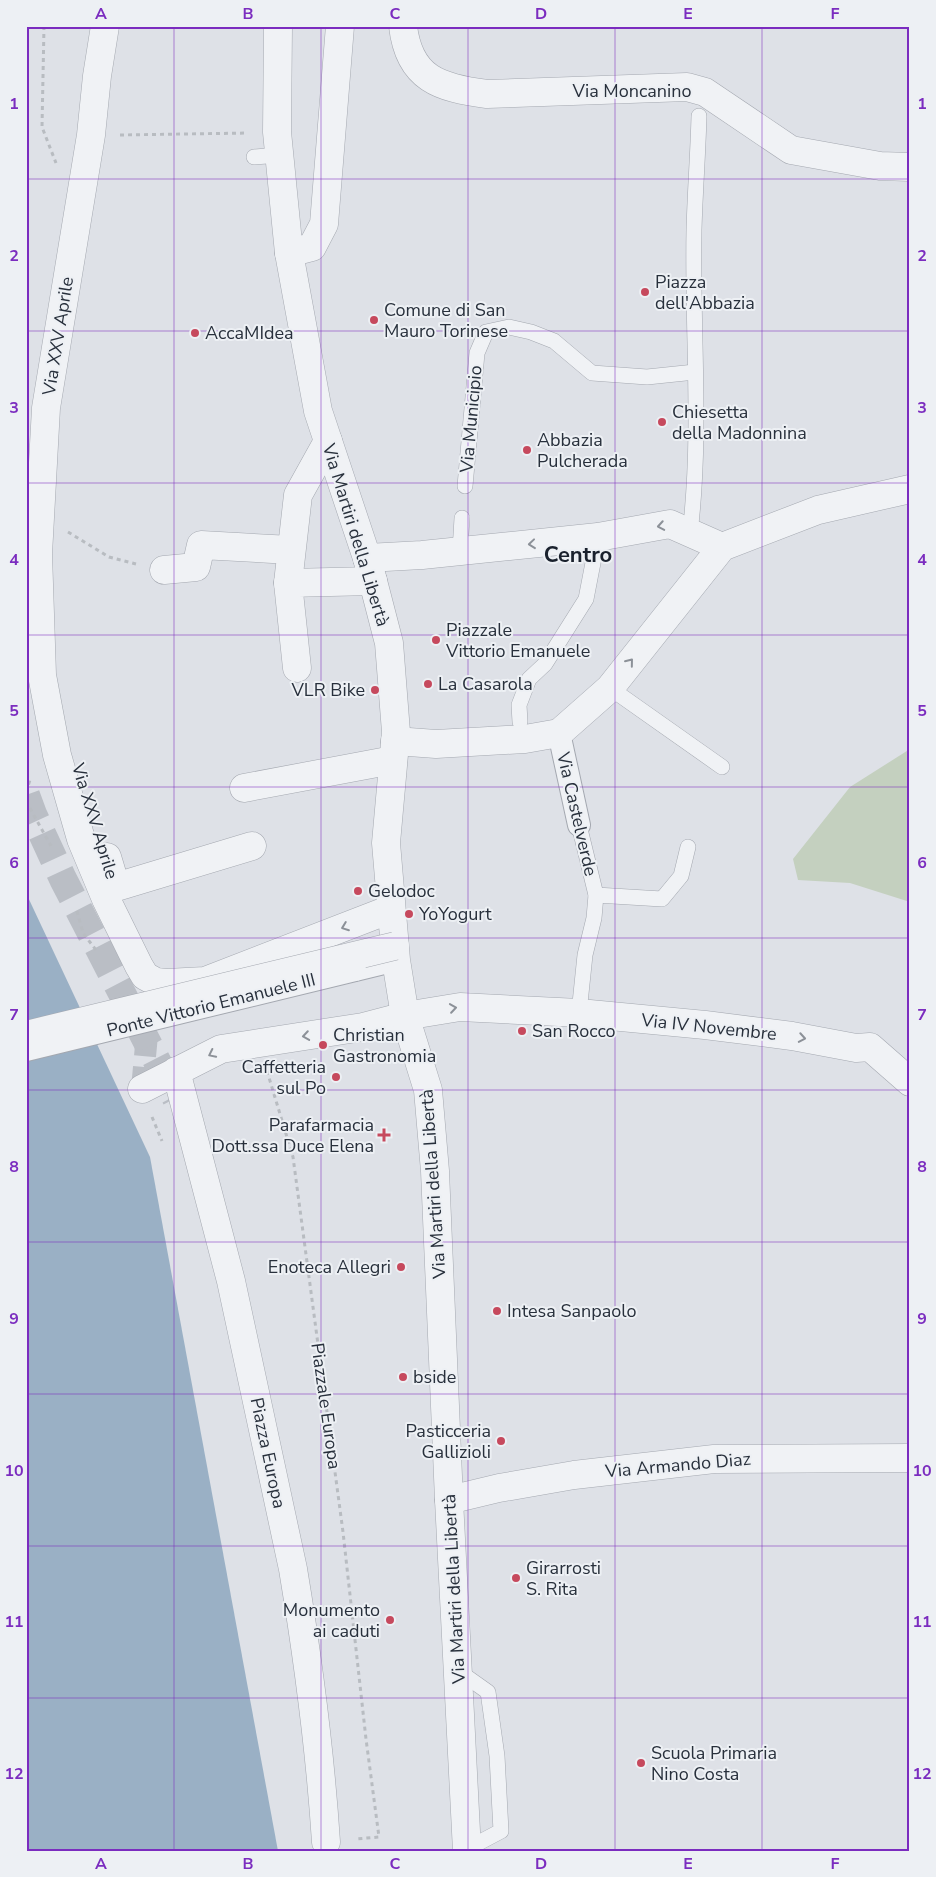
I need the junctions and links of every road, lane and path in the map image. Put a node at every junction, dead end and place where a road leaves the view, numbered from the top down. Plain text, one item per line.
1 (105, 26) edge
2 (278, 26) edge
3 (340, 26) edge
4 (403, 26) edge
5 (699, 116) dead end
6 (91, 135) junction
7 (270, 148) junction
8 (910, 167) edge
9 (289, 253) junction
10 (696, 372) junction
11 (328, 441) junction
12 (465, 486) dead end
13 (910, 489) edge
14 (40, 514) junction
15 (462, 518) dead end
16 (690, 533) junction
17 (598, 537) junction
18 (722, 548) junction
19 (291, 550) junction
20 (460, 551) junction
21 (109, 558) dead end
22 (370, 569) junction
23 (164, 570) dead end
24 (288, 583) junction
25 (42, 648) junction
26 (297, 668) dead end
27 (610, 688) junction
28 (520, 722) dead end
29 (559, 733) junction
30 (394, 750) junction
31 (722, 767) dead end
32 (244, 788) dead end
33 (579, 825) joint
34 (252, 846) dead end
35 (688, 847) dead end
36 (596, 895) junction
37 (391, 909) junction
38 (395, 953) junction
39 (579, 1013) junction
40 (405, 1016) junction
41 (26, 1035) edge
42 (259, 1043) junction
43 (26, 1050) edge
44 (176, 1071) junction
45 (910, 1082) edge
46 (142, 1089) dead end
47 (910, 1458) edge
48 (449, 1500) junction
49 (458, 1670) junction
50 (326, 1842) joint
51 (470, 1850) edge

1 - 6 street, Via XXV Aprile
2 - 7 street, Via Martiri della Libertà
3 - 9 street
4 - 8 street, Via Moncanino
5 - 10 lane
6 - 7 path
6 - 14 street, Via XXV Aprile
7 - 9 street, Via Martiri della Libertà
9 - 11 street, Via Martiri della Libertà
10 - 12 lane, Via Municipio
10 - 16 lane
11 - 19 street
11 - 22 street, Via Martiri della Libertà
13 - 18 street
14 - 21 path
14 - 25 street, Via XXV Aprile
15 - 20 lane
16 -> 17 street
16 - 18 street
17 -> 20 street
17 - 28 lane
27 -> 18 street
19 - 23 street
19 - 24 street
20 - 22 street
22 - 24 street
22 - 30 street, Via Martiri della Libertà
24 - 26 street
25 - 34 street, Via XXV Aprile
37 -> 25 street, Via XXV Aprile
27 - 29 street
27 - 31 lane
29 - 30 street
29 - 33 street, Via Castelverde
30 - 32 street
30 - 37 street, Via Martiri della Libertà
33 - 36 lane, Via Castelverde
35 - 36 lane, Via Castelverde
36 - 39 lane, Via Castelverde
37 - 38 street, Via Martiri della Libertà
38 - 40 street, Via Martiri della Libertà
38 - 41 street, Ponte Vittorio Emanuele III, bridge
38 - 43 street, Ponte Vittorio Emanuele III, bridge
40 -> 39 street, Via IV Novembre
39 -> 45 street, Via IV Novembre
40 -> 42 street, Via IV Novembre
40 - 48 street, Via Martiri della Libertà
42 -> 44 street
42 - 50 path, Piazzale Europa
44 - 46 street
44 - 50 street, Piazza Europa
47 - 48 street, Via Armando Diaz
48 - 49 street, Via Martiri della Libertà
49 - 51 street, Via Martiri della Libertà
49 - 51 lane

